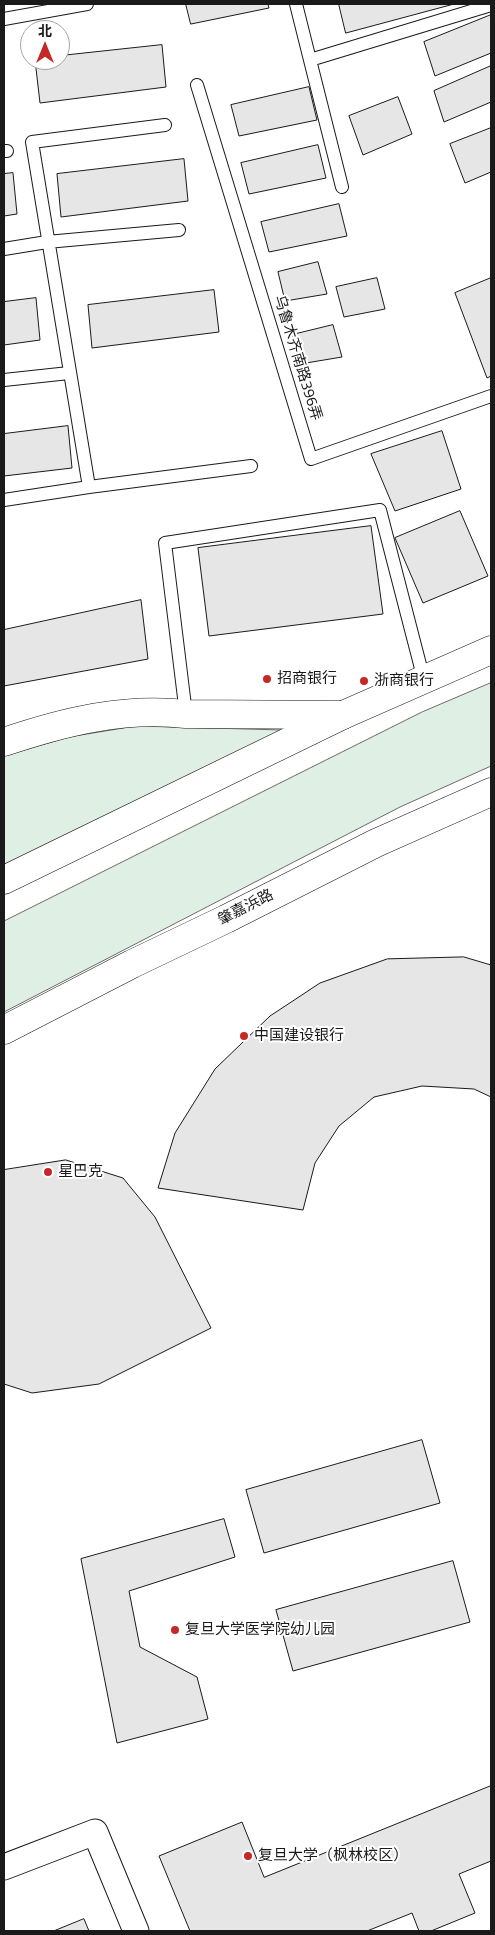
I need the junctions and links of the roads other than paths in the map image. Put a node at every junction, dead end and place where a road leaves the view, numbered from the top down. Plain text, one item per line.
1 (87, 4) edge
2 (296, 4) edge
3 (491, 5) edge
4 (4, 19) edge
5 (310, 60) junction
6 (197, 85) dead end
7 (165, 125) dead end
8 (342, 187) dead end
9 (179, 230) dead end
10 (47, 242) junction
11 (4, 249) edge
12 (69, 373) junction
13 (4, 380) edge
14 (491, 396) edge
15 (250, 466) dead end
16 (89, 488) junction
17 (4, 500) edge
18 (491, 650) edge
19 (424, 680) junction
20 (186, 714) junction
21 (343, 715) junction
22 (4, 742) edge
23 (491, 792) edge
24 (4, 880) edge
25 (4, 1030) edge
26 (4, 1867) edge
27 (136, 1931) edge

1 - 4 lane
2 - 5 lane
3 - 5 lane
5 - 8 lane
6 - 14 lane, 乌鲁木齐南路396弄
7 - 10 lane
9 - 10 lane
10 - 11 lane
10 - 12 lane
12 - 13 lane
12 - 16 lane
15 - 16 lane
16 - 17 lane
18 - 19 main road
19 - 20 lane
19 - 21 main road
20 - 21 main road
20 - 22 main road
21 - 24 main road
23 - 25 main road, 肇嘉浜路
26 - 27 street

